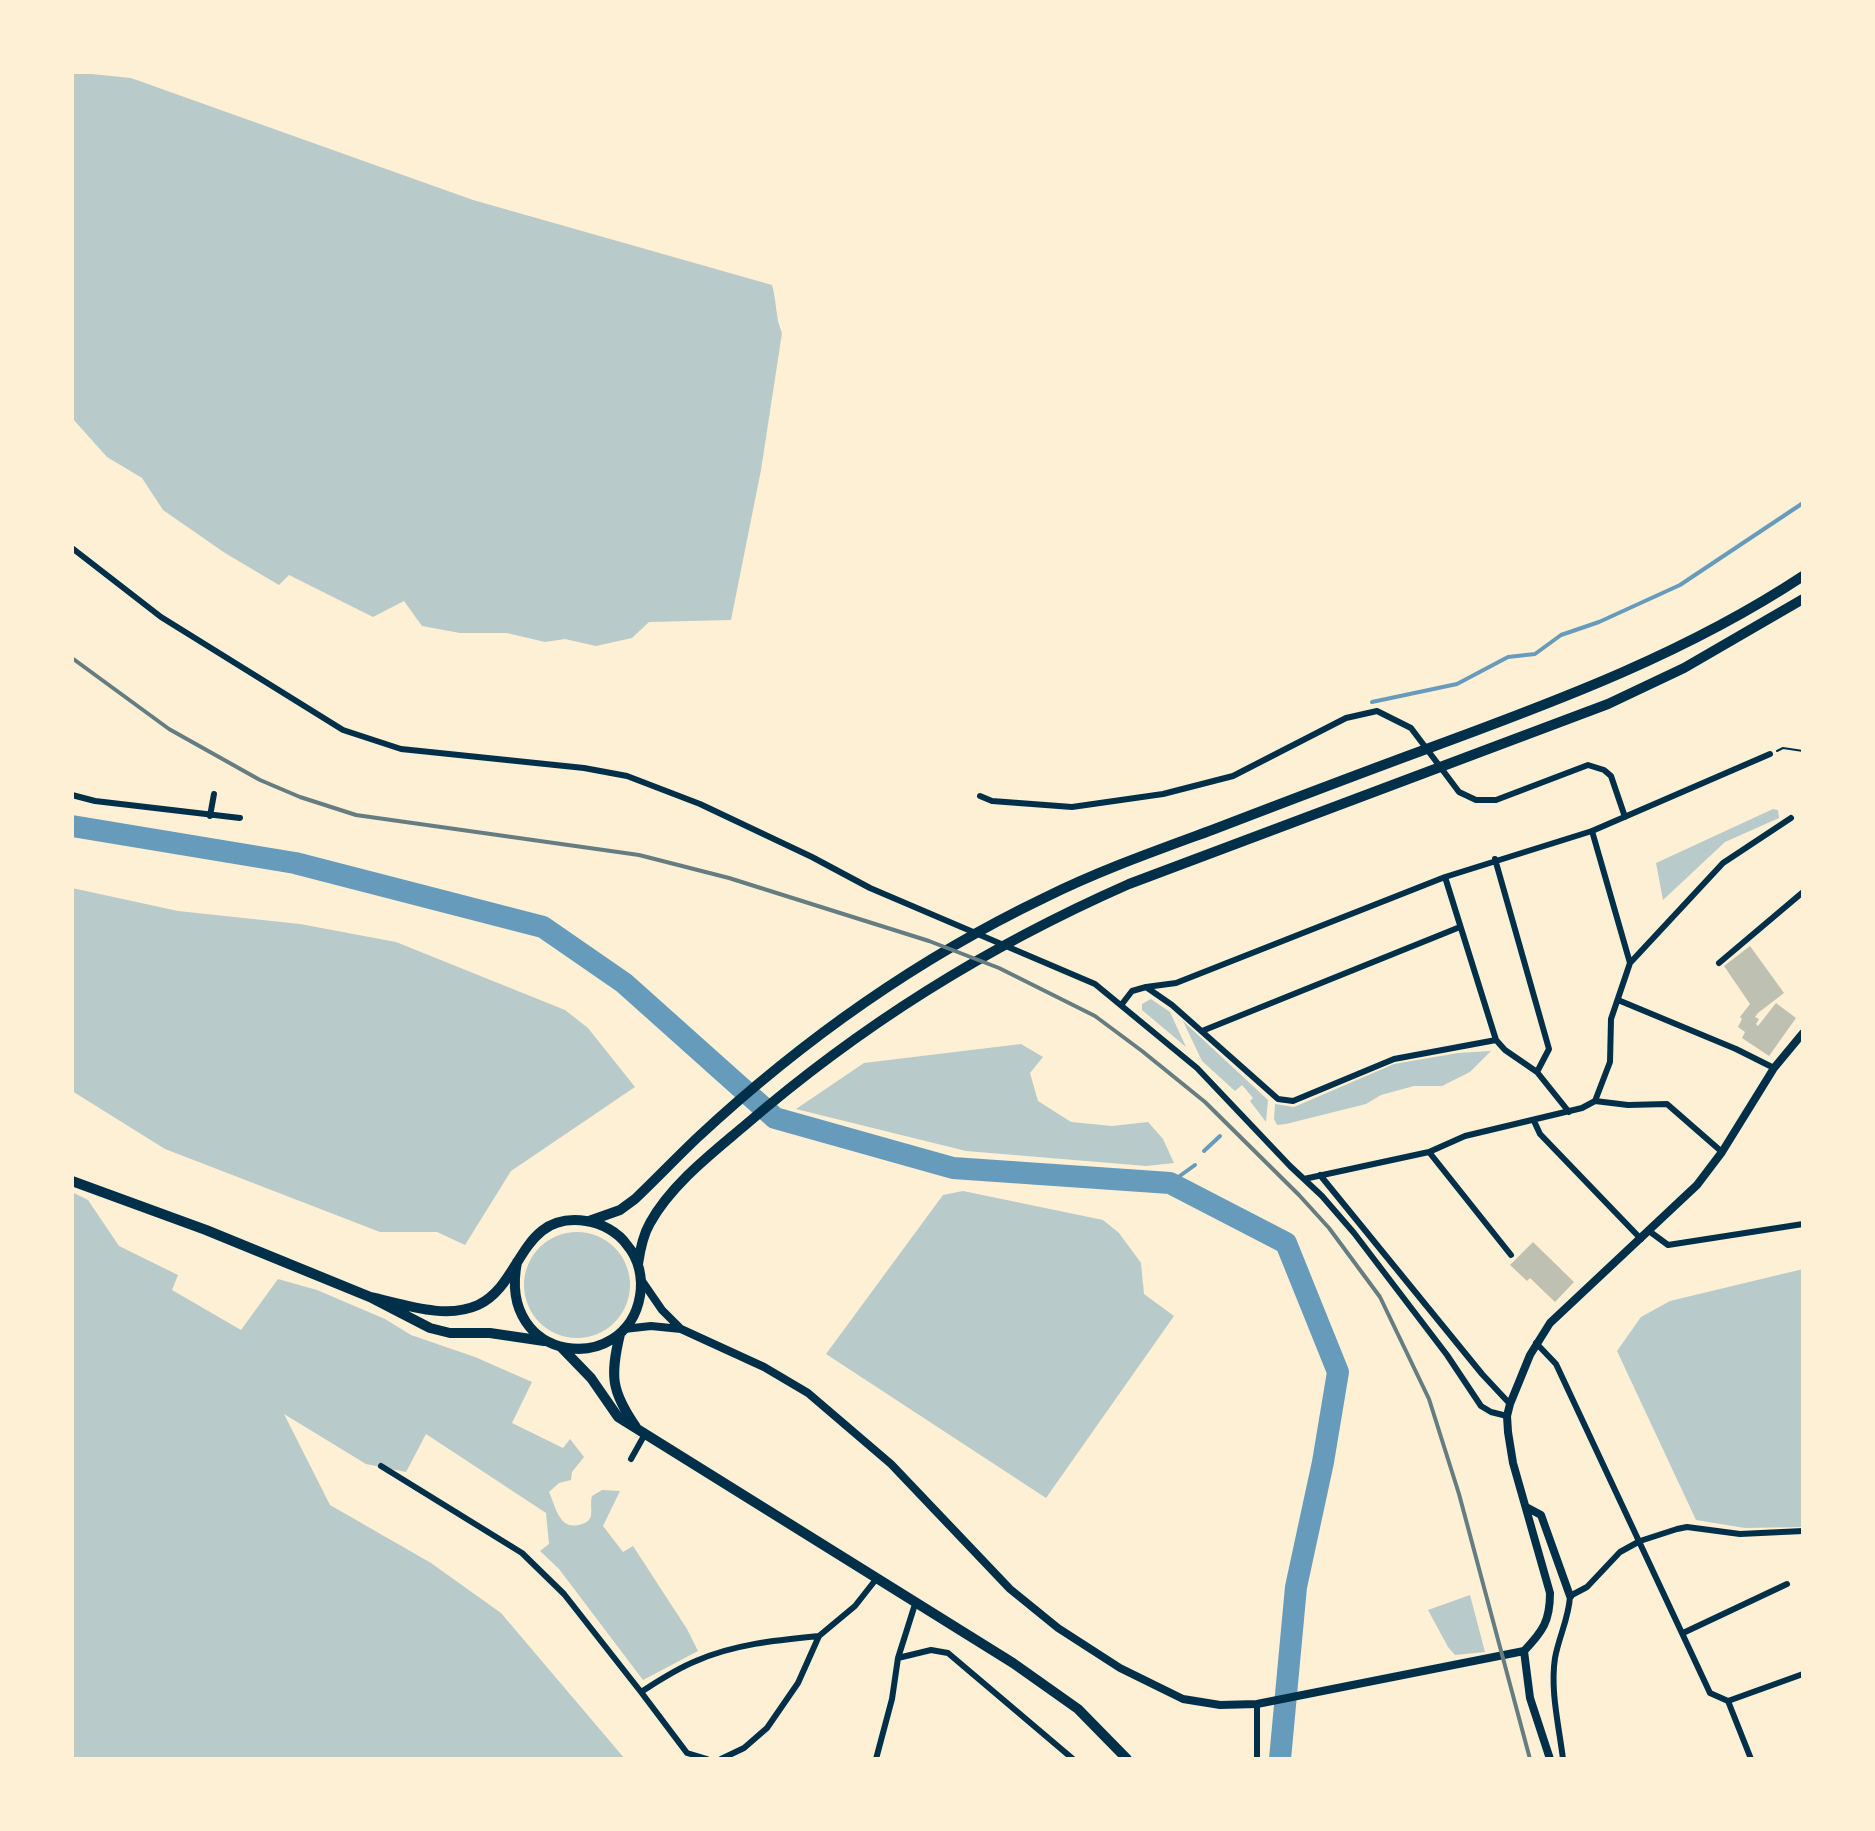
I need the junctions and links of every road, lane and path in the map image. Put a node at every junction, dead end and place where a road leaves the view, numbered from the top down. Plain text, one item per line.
1 (72, 548) edge
2 (1803, 576) edge
3 (1803, 599) edge
4 (1803, 751) edge
5 (1770, 754) joint
6 (214, 794) dead end
7 (72, 795) edge
8 (980, 796) dead end
9 (210, 816) junction
10 (1625, 817) junction
11 (240, 818) dead end
12 (1791, 818) dead end
13 (1592, 831) junction
14 (1495, 859) junction
15 (1445, 877) junction
16 (1803, 892) edge
17 (1796, 898) junction
18 (1803, 906) edge
19 (1460, 927) junction
20 (1630, 963) junction
21 (1719, 963) dead end
22 (1146, 987) junction
23 (1618, 1000) junction
24 (1122, 1004) junction
25 (1202, 1031) junction
26 (1803, 1033) edge
27 (1496, 1040) junction
28 (1774, 1068) junction
29 (1537, 1072) junction
30 (1595, 1101) junction
31 (1569, 1112) junction
32 (1534, 1121) junction
33 (1429, 1152) junction
34 (1722, 1152) junction
35 (1320, 1175) junction
36 (1304, 1179) junction
37 (72, 1181) edge
38 (589, 1221) junction
39 (1803, 1224) edge
40 (1649, 1231) junction
41 (1641, 1239) junction
42 (1511, 1255) dead end
43 (517, 1262) junction
44 (638, 1264) junction
45 (641, 1280) junction
46 (370, 1297) junction
47 (681, 1329) junction
48 (622, 1331) junction
49 (546, 1341) junction
50 (1536, 1343) junction
51 (561, 1347) junction
52 (1510, 1404) junction
53 (1507, 1416) junction
54 (642, 1431) junction
55 (631, 1459) dead end
56 (381, 1466) dead end
57 (1526, 1507) junction
58 (1803, 1531) edge
59 (1640, 1541) junction
60 (878, 1577) junction
61 (1787, 1584) dead end
62 (1570, 1596) junction
63 (916, 1601) junction
64 (1683, 1633) junction
65 (819, 1636) junction
66 (1524, 1651) junction
67 (898, 1658) junction
68 (1803, 1674) edge
69 (641, 1692) junction
70 (1728, 1701) junction
71 (1257, 1704) junction
72 (707, 1759) edge
73 (721, 1759) edge
74 (876, 1759) edge
75 (1073, 1759) edge
76 (1127, 1759) edge
77 (1257, 1759) edge
78 (1550, 1759) edge
79 (1563, 1759) edge
80 (1751, 1759) edge

1 - 24 street
2 - 38 main road
3 - 44 main road
4 - 5 path
5 - 10 street
6 - 9 street
7 - 9 street
8 - 10 street
9 - 11 street
10 - 13 street
12 - 20 street
13 - 14 street
13 - 20 street
14 - 15 street
14 - 29 street
15 - 19 street
15 - 22 street
16 - 17 street
17 - 18 street
17 - 21 street
19 - 25 street
19 - 27 street
20 - 23 street
22 - 24 street
22 - 25 street
23 - 28 street
23 - 30 street
24 - 36 street
25 - 27 street
26 - 28 street
27 - 29 street
28 - 34 street
29 - 31 street
30 - 31 street
30 - 34 street
31 - 32 street
32 - 33 street
32 - 41 street
33 - 35 street
33 - 42 street
34 - 40 street
35 - 36 street
35 - 52 street
36 - 53 street
37 - 46 main road
38 - 43 main road
38 - 44 main road
39 - 40 street
40 - 41 street
41 - 50 street
43 - 46 main road
43 - 49 main road
44 - 45 main road
45 - 47 street
45 - 48 main road
46 - 49 main road
47 - 48 street
47 - 71 street
48 - 51 main road
48 - 54 main road
49 - 51 main road
50 - 52 street
50 - 59 street
51 - 54 main road
52 - 53 street
53 - 57 street
54 - 55 street
54 - 60 main road
56 - 69 street
57 - 62 street
57 - 66 street
58 - 59 street
59 - 62 street
59 - 64 street
60 - 63 main road
60 - 65 street
61 - 64 street
62 - 79 street
63 - 67 street
63 - 76 main road
64 - 70 street
65 - 69 street
65 - 73 street
66 - 71 street
66 - 78 street
67 - 74 street
67 - 75 street
68 - 70 street
69 - 72 street
70 - 80 street
71 - 77 street

